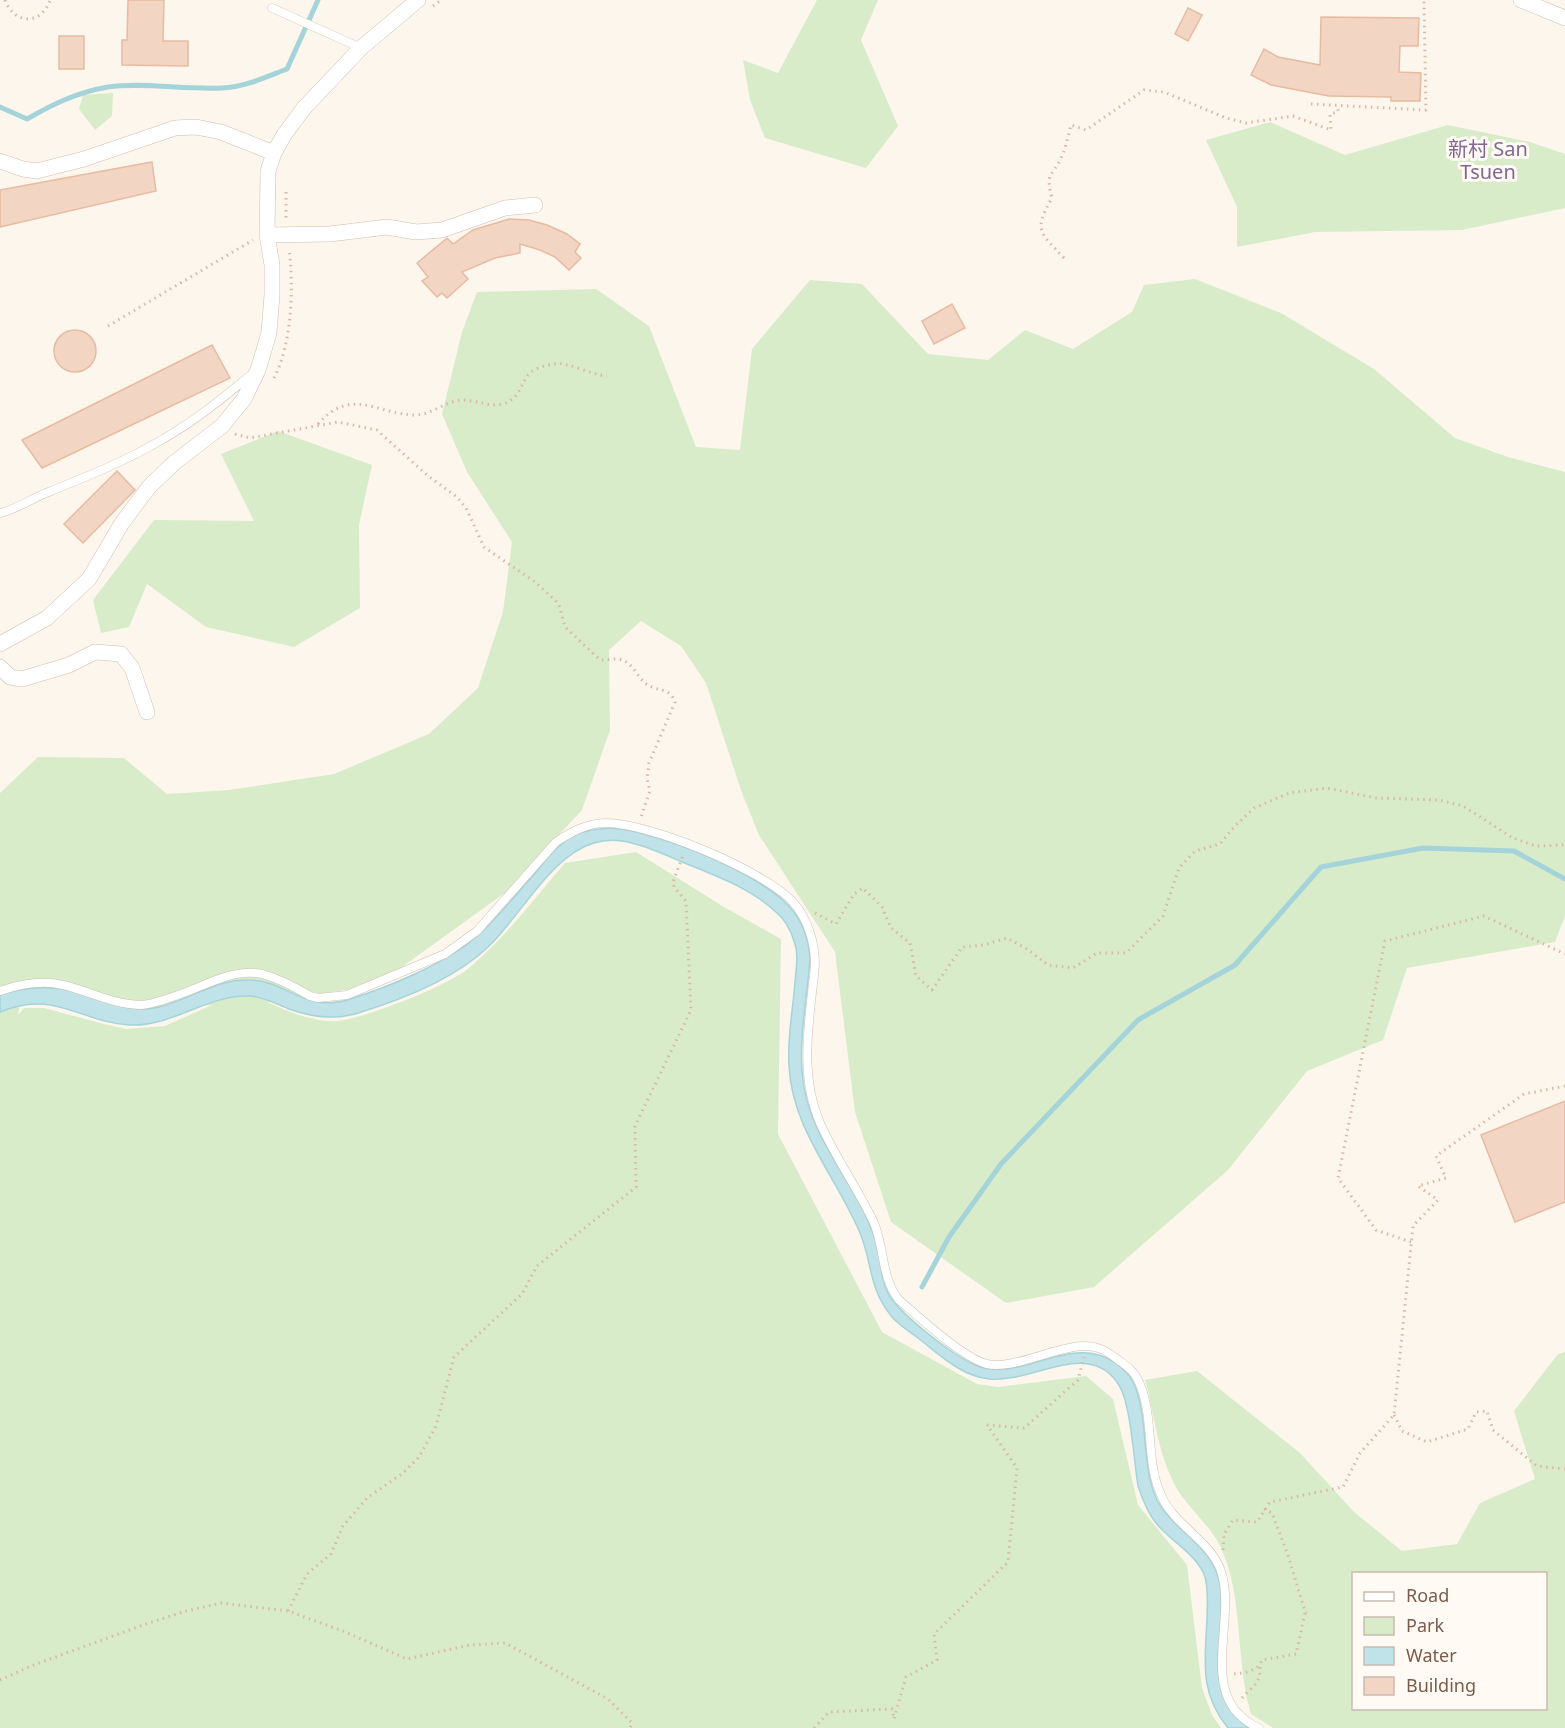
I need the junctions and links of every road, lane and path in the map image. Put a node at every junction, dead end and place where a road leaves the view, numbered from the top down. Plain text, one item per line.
1 (5, 0) edge
2 (50, 0) edge
3 (441, 0) edge
4 (1424, 0) edge
5 (1521, 0) edge
6 (425, 3) edge
7 (272, 8) dead end
8 (1565, 18) edge
9 (361, 48) junction
10 (1311, 104) dead end
11 (1338, 106) junction
12 (274, 153) junction
13 (0, 161) edge
14 (285, 191) dead end
15 (535, 205) dead end
16 (288, 234) junction
17 (261, 236) junction
18 (1064, 258) dead end
19 (108, 326) dead end
20 (258, 370) junction
21 (607, 376) dead end
22 (273, 379) dead end
23 (241, 425) dead end
24 (316, 426) junction
25 (0, 513) edge
26 (0, 644) edge
27 (0, 667) edge
28 (147, 712) dead end
29 (637, 827) junction
30 (688, 844) junction
31 (1565, 845) edge
32 (792, 902) junction
33 (1565, 954) edge
34 (0, 991) edge
35 (1565, 1086) edge
36 (1411, 1242) junction
37 (1086, 1347) junction
38 (1394, 1414) junction
39 (1565, 1469) edge
40 (1264, 1509) junction
41 (1221, 1553) dead end
42 (288, 1611) junction
43 (1305, 1613) junction
44 (1307, 1618) dead end
45 (1260, 1665) junction
46 (1231, 1674) dead end
47 (0, 1680) edge
48 (1238, 1704) dead end
49 (630, 1728) edge
50 (814, 1728) edge
51 (1259, 1728) edge

1 - 2 path
3 - 6 path
4 - 11 path
5 - 8 street
6 - 9 street
7 - 9 lane
9 - 12 street
10 - 11 path
11 - 18 path
12 - 13 street
12 - 17 street
14 - 16 path
15 - 16 street
16 - 17 street
16 - 22 path
17 - 19 path
17 - 20 street
20 - 25 lane
20 - 26 street
21 - 24 path
23 - 24 path
24 - 29 path
27 - 28 street
29 - 30 lane
29 - 34 lane
30 - 32 lane
30 - 42 path
31 - 32 path
32 - 37 lane
33 - 36 path
35 - 36 path
36 - 38 path
37 - 50 path
37 - 51 lane
38 - 39 path
38 - 40 path
40 - 41 path
40 - 43 path
42 - 47 path
42 - 49 path
43 - 44 path
43 - 45 path
45 - 46 path
45 - 48 path

